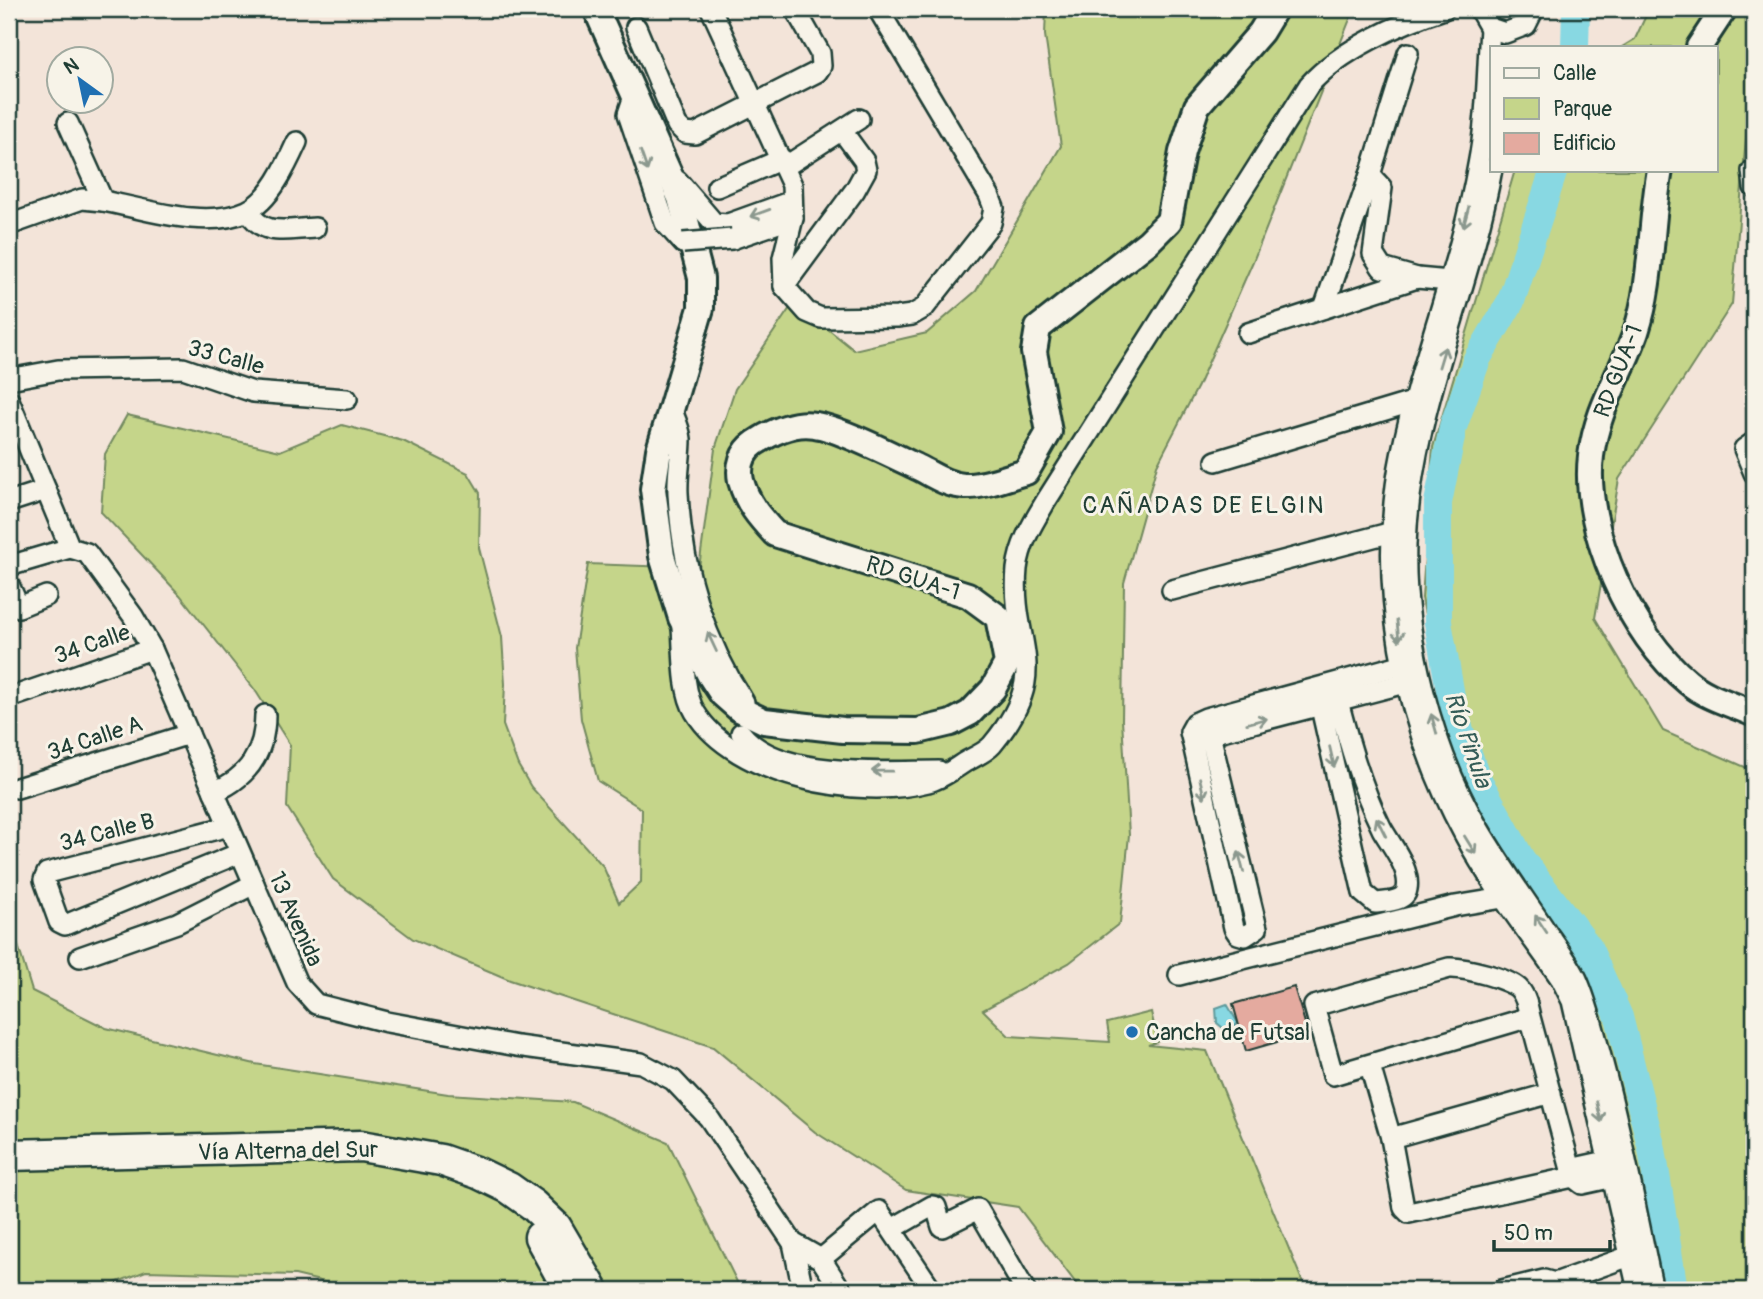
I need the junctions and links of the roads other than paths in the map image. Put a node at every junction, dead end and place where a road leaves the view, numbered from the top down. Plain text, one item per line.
1 (596, 9) edge
2 (711, 9) edge
3 (795, 9) edge
4 (878, 9) edge
5 (1275, 9) edge
6 (1444, 9) edge
7 (1479, 9) edge
8 (1534, 9) edge
9 (1724, 9) edge
10 (636, 27) dead end
11 (1490, 28) junction
12 (1510, 40) edge
13 (1700, 46) edge
14 (1408, 54) dead end
15 (634, 96) junction
16 (754, 106) junction
17 (859, 119) dead end
18 (68, 123) dead end
19 (842, 131) junction
20 (297, 142) dead end
21 (665, 163) junction
22 (784, 163) junction
23 (1491, 172) edge
24 (1660, 172) edge
25 (1370, 175) junction
26 (717, 187) dead end
27 (103, 201) junction
28 (793, 210) junction
29 (248, 211) junction
30 (9, 225) edge
31 (315, 228) dead end
32 (1417, 278) junction
33 (1457, 281) junction
34 (784, 286) junction
35 (1324, 308) junction
36 (1248, 333) dead end
37 (9, 379) edge
38 (347, 399) dead end
39 (1422, 399) junction
40 (9, 400) edge
41 (671, 408) junction
42 (1754, 442) edge
43 (1216, 461) dead end
44 (1754, 473) edge
45 (46, 490) junction
46 (9, 502) edge
47 (1400, 529) junction
48 (69, 548) junction
49 (9, 566) edge
50 (9, 585) edge
51 (1172, 590) dead end
52 (46, 596) dead end
53 (681, 618) junction
54 (152, 649) junction
55 (1412, 672) junction
56 (1327, 695) junction
57 (9, 698) edge
58 (736, 701) junction
59 (1754, 714) edge
60 (265, 715) dead end
61 (712, 730) junction
62 (1202, 730) junction
63 (741, 733) dead end
64 (189, 734) junction
65 (950, 771) junction
66 (17, 789) dead end
67 (214, 792) junction
68 (229, 827) junction
69 (240, 853) junction
70 (254, 884) junction
71 (1513, 896) junction
72 (1466, 904) junction
73 (1525, 927) junction
74 (80, 957) dead end
75 (1179, 975) dead end
76 (1530, 1017) junction
77 (1370, 1066) junction
78 (1550, 1093) junction
79 (1391, 1138) junction
80 (9, 1155) edge
81 (1617, 1166) junction
82 (9, 1174) edge
83 (1573, 1177) junction
84 (891, 1229) junction
85 (793, 1243) junction
86 (1638, 1253) junction
87 (821, 1259) junction
88 (1554, 1288) edge
89 (569, 1290) edge
90 (593, 1290) edge
91 (803, 1290) edge
92 (841, 1290) edge
93 (932, 1290) edge
94 (1026, 1290) edge
95 (1502, 1290) edge
96 (1638, 1290) edge
97 (1653, 1290) edge

1 - 15 main road, RD GUA-1
2 - 16 street
3 - 16 street
4 - 34 street
5 - 58 main road, RD GUA-1
6 - 65 street
7 - 11 street
8 - 12 street
9 - 13 main road
10 - 16 street
11 - 12 street
11 -> 33 street
14 - 25 street
15 - 21 main road, RD GUA-1
15 -> 28 street, bridge
16 - 22 street
17 - 19 street
18 - 27 street
19 - 22 street
19 - 34 street
20 - 29 street
28 -> 21 street
21 - 41 main road, RD GUA-1
22 - 26 street
22 - 28 street
23 - 33 street
24 - 59 main road, RD GUA-1
25 - 32 street
25 - 35 street
27 - 29 street
27 - 30 street
28 - 34 street
29 - 31 street
32 - 33 street
32 - 35 street
33 - 39 street
35 - 36 street
37 - 38 street, 33 Calle
39 - 43 street
39 - 47 street
40 - 45 street
41 - 53 main road, RD GUA-1
58 -> 41 street
42 - 44 street
45 - 46 street
45 - 48 street
47 - 51 street
47 - 55 street
48 - 49 street
48 - 54 street, 13 Avenida
50 - 52 street
53 - 58 main road, RD GUA-1
53 - 61 street
54 - 57 street, 34 Calle
54 - 64 street, 13 Avenida
55 - 56 street
55 - 71 street
56 -> 56 street
56 - 62 street
58 - 61 street
60 - 67 street
61 - 65 street
62 -> 62 street
65 -> 63 street
64 - 66 street, 34 Calle A
64 - 67 street, 13 Avenida
67 - 68 street, 13 Avenida
68 - 69 street, 13 Avenida
68 - 69 street, 34 Calle B
69 - 70 street, 13 Avenida
70 - 74 street
70 - 85 street, 13 Avenida
71 - 72 street
71 - 73 street
81 -> 71 street
72 - 73 street
72 - 75 street
73 -> 81 street
76 - 77 street
76 - 77 street
76 - 78 street
77 - 79 street
78 - 79 street
78 - 83 street
79 - 83 street
80 - 90 highway, Vía Alterna del Sur
81 - 83 street
81 - 86 street
82 - 89 highway, Vía Alterna del Sur
84 - 87 street
84 - 93 street
84 - 94 street
85 - 87 street, 13 Avenida
85 - 91 street
86 - 88 street
86 - 96 street
86 - 97 street
87 - 92 street, 13 Avenida
88 - 95 street

